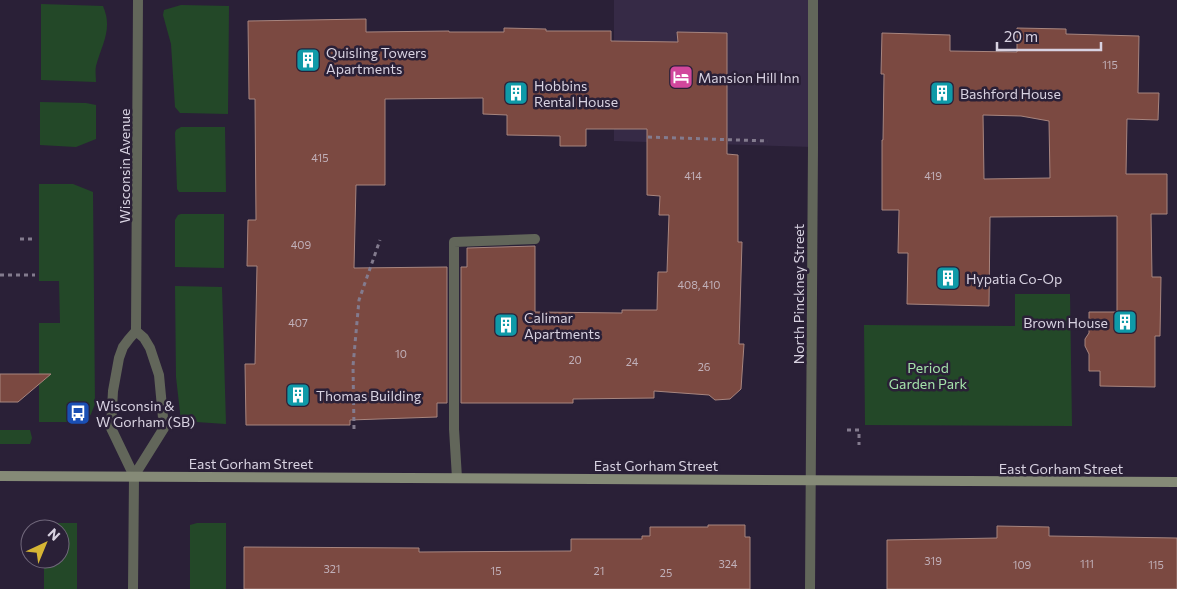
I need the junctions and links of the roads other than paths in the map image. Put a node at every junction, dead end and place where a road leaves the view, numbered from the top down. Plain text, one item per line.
1 (138, 0) edge
2 (813, 0) edge
3 (535, 239) dead end
4 (136, 331) junction
5 (0, 476) edge
6 (134, 476) junction
7 (457, 478) junction
8 (811, 480) junction
9 (1177, 482) edge
10 (133, 589) edge
11 (810, 589) edge

1 - 4 street, Wisconsin Avenue
2 - 8 street, North Pinckney Street
3 - 7 street
4 - 6 street
4 - 6 street
5 - 6 main road, East Gorham Street
6 - 7 main road, East Gorham Street
6 - 10 street
7 - 8 main road, East Gorham Street
8 - 9 main road, East Gorham Street
8 - 11 street, North Pinckney Street

